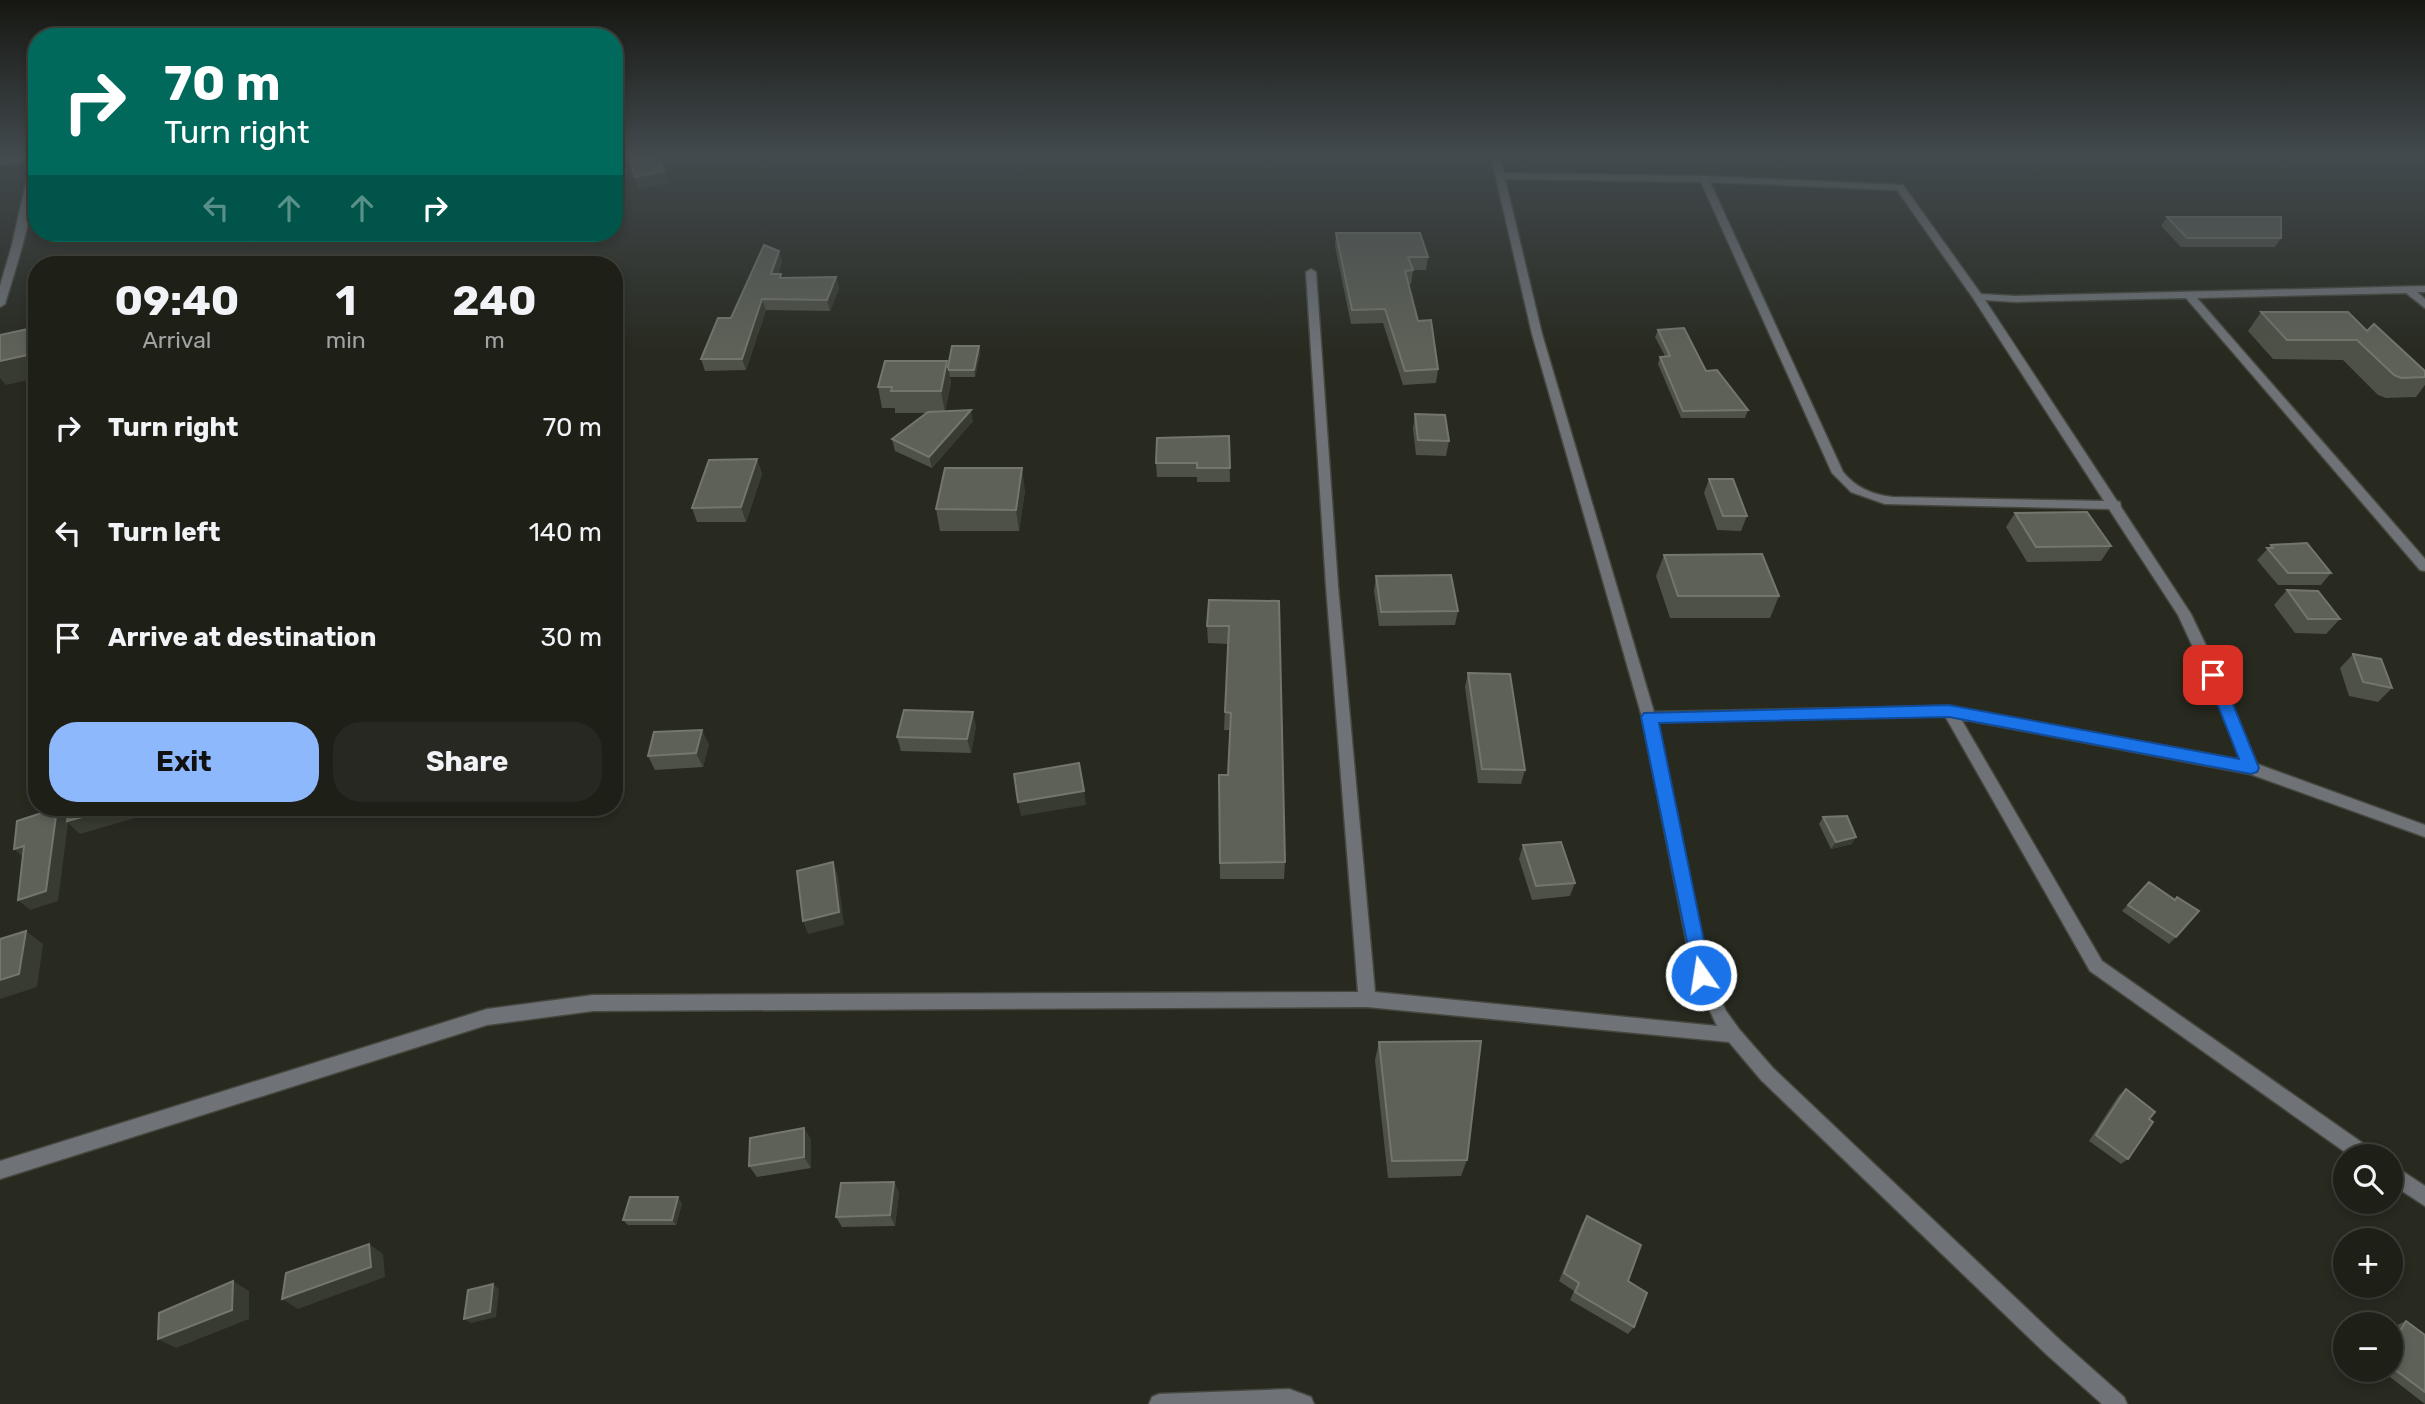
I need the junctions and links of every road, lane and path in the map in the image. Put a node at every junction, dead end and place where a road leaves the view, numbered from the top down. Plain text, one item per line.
1 (21, 222) edge
2 (1511, 222) edge
3 (1723, 222) edge
4 (1924, 222) edge
5 (1311, 272) dead end
6 (2407, 288) junction
7 (2425, 289) edge
8 (2188, 293) junction
9 (1978, 297) junction
10 (0, 304) edge
11 (2425, 305) edge
12 (2116, 505) junction
13 (2425, 567) edge
14 (1949, 711) junction
15 (1649, 717) junction
16 (2251, 768) junction
17 (2425, 831) edge
18 (1367, 999) junction
19 (1733, 1035) junction
20 (2349, 1144) edge
21 (0, 1170) edge
22 (2403, 1181) edge
23 (2425, 1197) edge
24 (1159, 1404) edge
25 (1304, 1404) edge
26 (2117, 1404) edge

1 - 10 street
2 - 15 street
3 - 12 street
4 - 9 street
5 - 18 street
6 - 7 street
6 - 8 street
6 - 11 street
8 - 9 street
8 - 13 street
9 - 12 street
12 - 16 street
14 - 15 street
14 - 16 street
14 - 20 street
15 - 19 street
16 - 17 street
18 - 19 street
18 - 21 street
19 - 26 street
22 - 23 street
24 - 25 street

